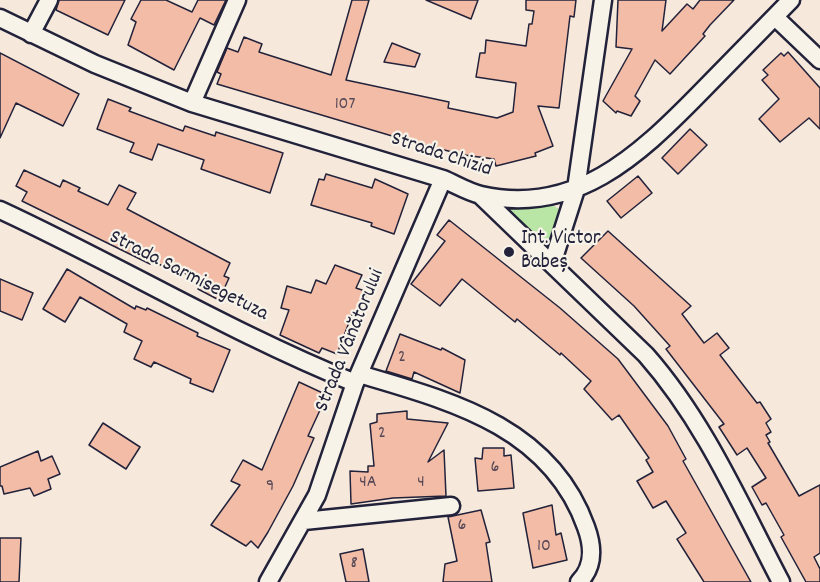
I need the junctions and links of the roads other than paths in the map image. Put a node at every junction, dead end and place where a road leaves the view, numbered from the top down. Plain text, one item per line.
1 (49, 0) edge
2 (237, 0) edge
3 (603, 0) edge
4 (791, 0) edge
5 (775, 17) junction
6 (0, 18) edge
7 (31, 34) junction
8 (820, 60) edge
9 (192, 103) junction
10 (443, 179) junction
11 (576, 189) junction
12 (480, 195) junction
13 (0, 210) edge
14 (552, 264) junction
15 (357, 379) junction
16 (451, 506) dead end
17 (304, 521) junction
18 (268, 582) edge
19 (579, 582) edge
20 (781, 582) edge

1 - 7 street
2 - 9 street
3 - 11 street
4 - 5 street, Strada Chizid
5 - 8 street
5 - 11 street, Strada Chizid
6 - 7 street, Strada Chizid
7 - 9 street, Strada Chizid
9 - 10 street, Strada Chizid
10 - 12 street, Strada Chizid
10 - 15 street, Strada Vânătorului
11 - 12 street, Strada Chizid
11 - 14 street
12 - 14 street
13 - 15 street, Strada Sarmisegetuza
14 - 20 street
15 - 17 street, Strada Vânătorului
15 - 19 street, Strada Sarmisegetuza
16 - 17 street
17 - 18 street, Strada Vânătorului

